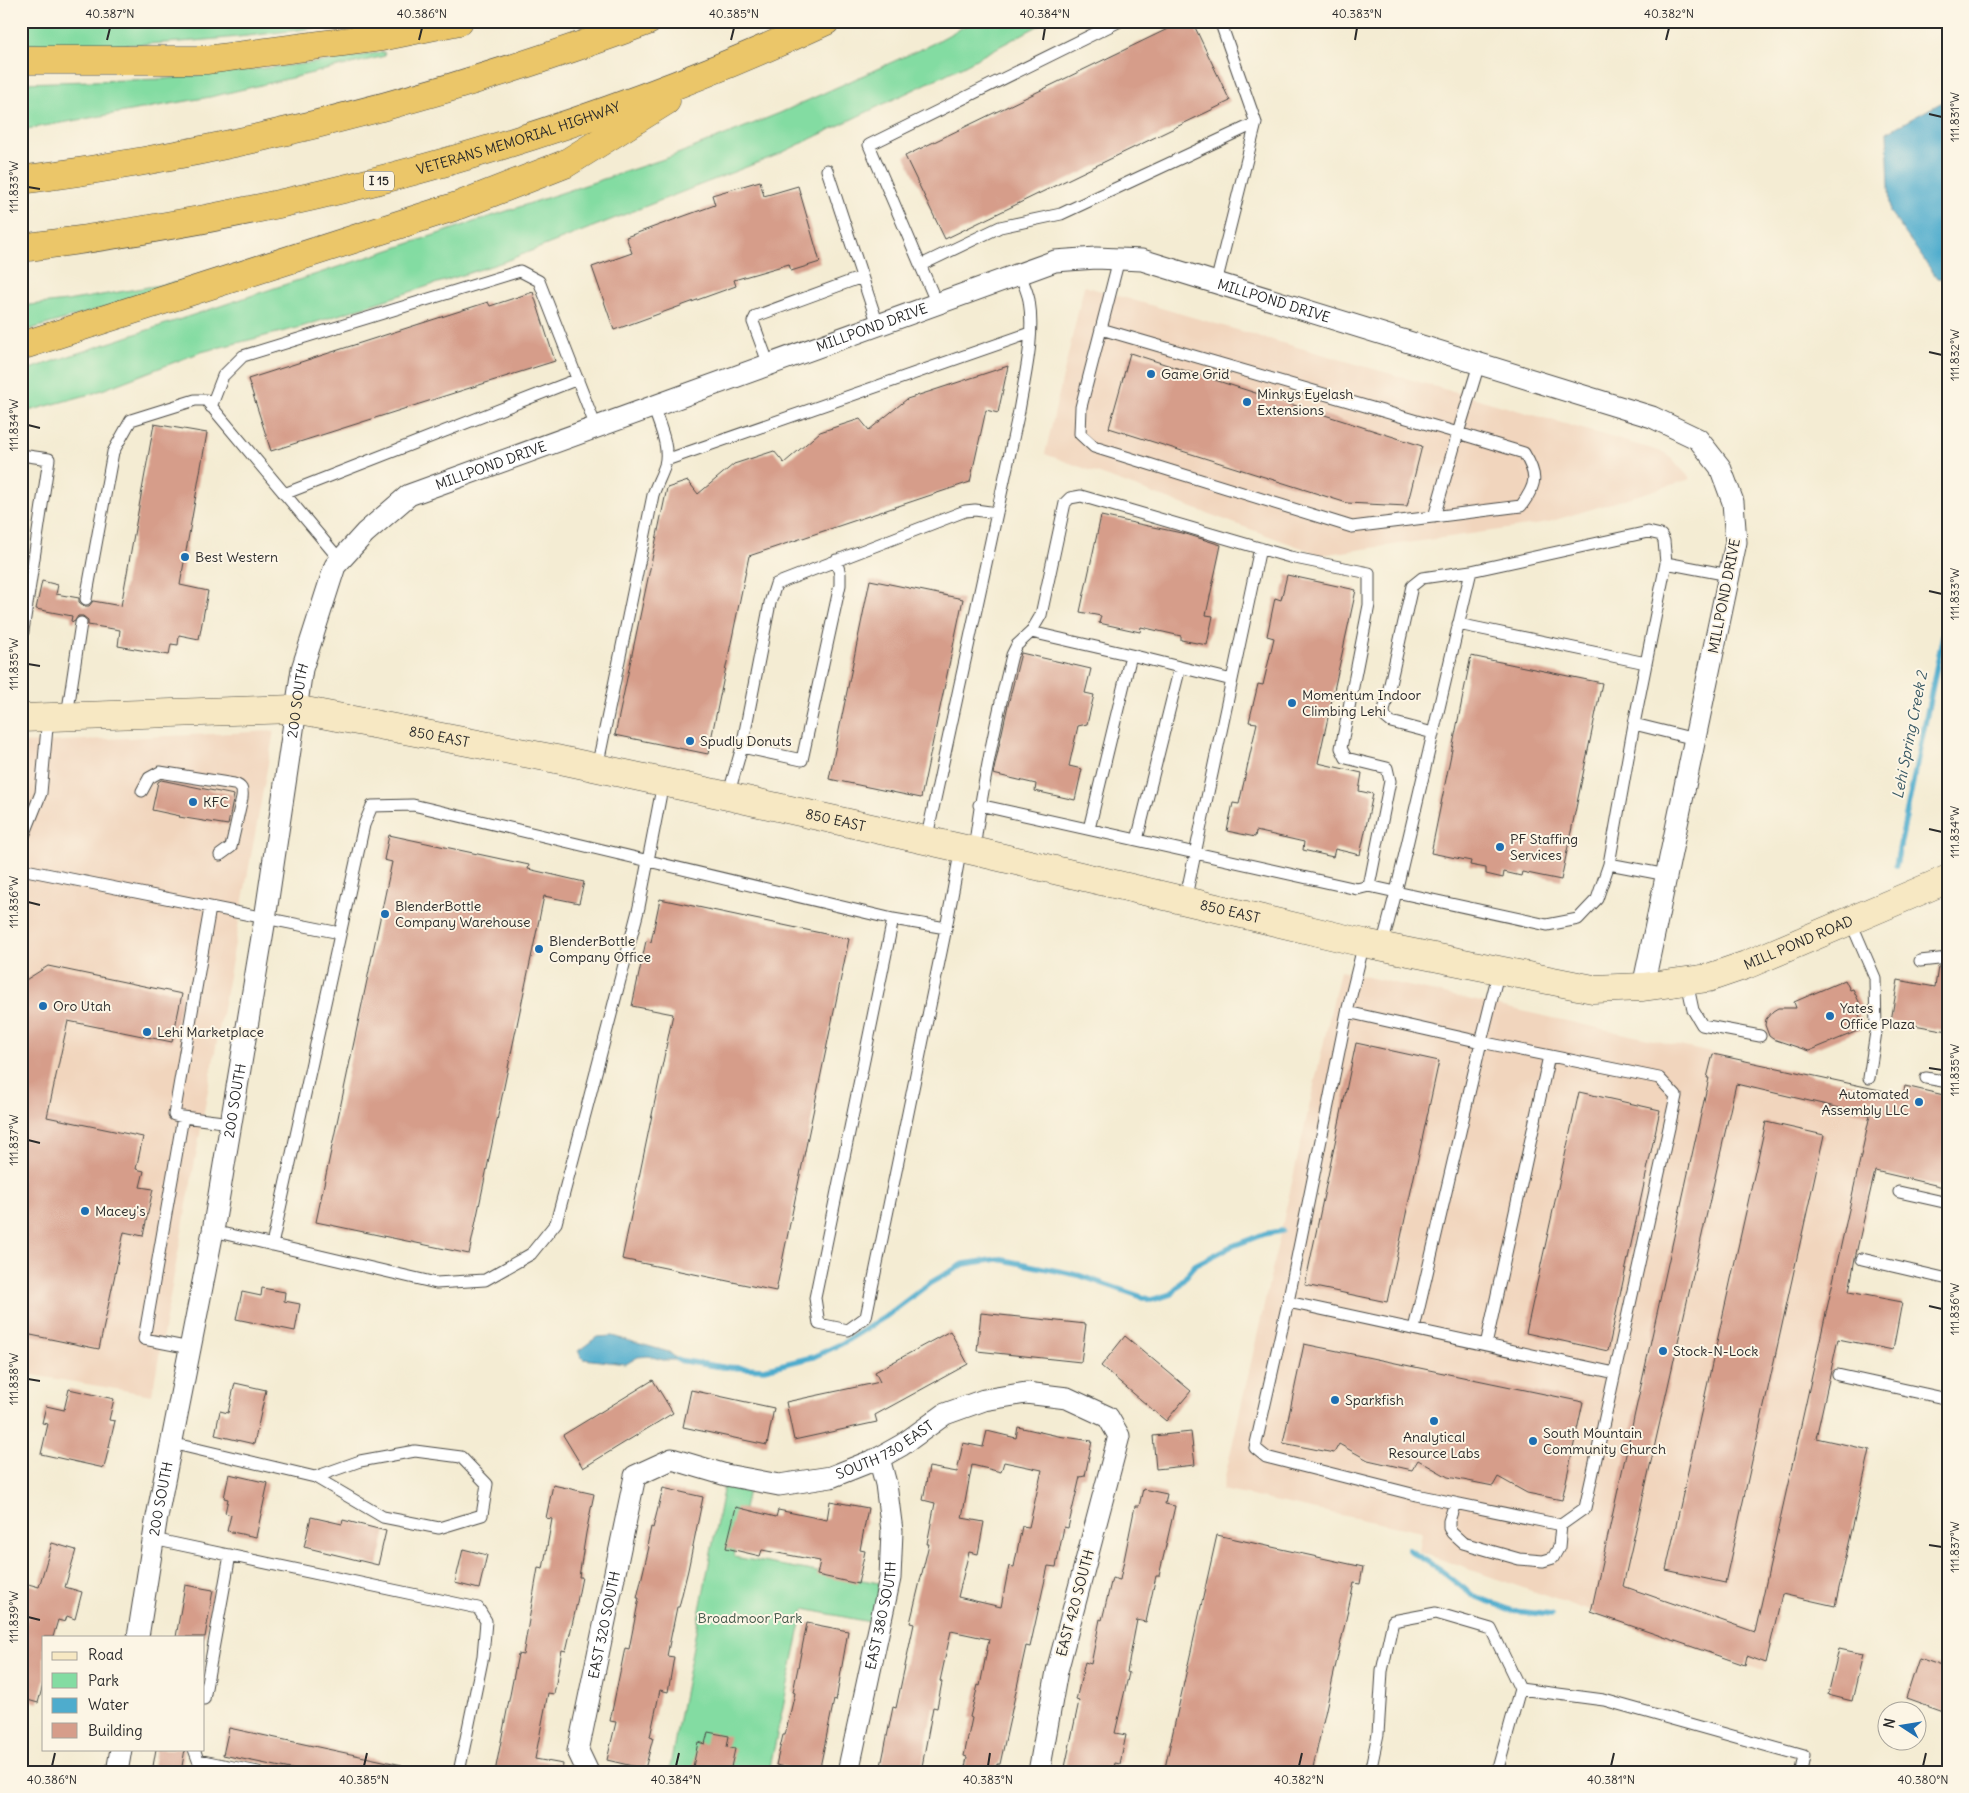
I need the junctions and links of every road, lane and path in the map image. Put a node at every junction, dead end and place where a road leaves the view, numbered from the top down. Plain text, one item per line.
1 (459, 21) edge
2 (648, 21) edge
3 (826, 21) edge
4 (1120, 21) edge
5 (1220, 21) edge
6 (21, 60) edge
7 (724, 65) junction
8 (1256, 123) junction
9 (826, 170) dead end
10 (21, 180) edge
11 (21, 248) edge
12 (1119, 259) junction
13 (921, 265) junction
14 (1020, 274) junction
15 (862, 277) junction
16 (1216, 283) junction
17 (937, 304) junction
18 (878, 325) junction
19 (1101, 329) junction
20 (1030, 333) junction
21 (21, 346) edge
22 (1480, 364) junction
23 (769, 365) junction
24 (578, 379) junction
25 (653, 406) junction
26 (211, 407) junction
27 (596, 427) junction
28 (1458, 433) junction
29 (21, 455) edge
30 (666, 460) junction
31 (284, 494) junction
32 (998, 512) junction
33 (1434, 517) junction
34 (1260, 548) junction
35 (836, 560) junction
36 (337, 563) junction
37 (1666, 563) junction
38 (1470, 571) junction
39 (1729, 575) junction
40 (86, 599) dead end
41 (81, 623) dead end
42 (1458, 624) junction
43 (1031, 632) junction
44 (21, 644) edge
45 (1131, 655) junction
46 (1646, 663) junction
47 (1180, 667) junction
48 (1232, 680) junction
49 (295, 709) junction
50 (58, 716) junction
51 (21, 718) edge
52 (1634, 724) junction
53 (1432, 733) junction
54 (1695, 738) junction
55 (742, 747) junction
56 (597, 768) junction
57 (663, 783) junction
58 (142, 791) dead end
59 (728, 796) junction
60 (979, 806) junction
61 (1089, 830) junction
62 (1137, 840) junction
63 (926, 841) junction
64 (21, 843) edge
65 (968, 849) junction
66 (1194, 853) junction
67 (220, 855) dead end
68 (648, 861) junction
69 (1609, 864) junction
70 (21, 869) edge
71 (1667, 875) junction
72 (1948, 879) edge
73 (1369, 886) junction
74 (1396, 892) junction
75 (1185, 901) junction
76 (210, 908) junction
77 (265, 919) junction
78 (893, 919) junction
79 (1850, 920) junction
80 (946, 928) junction
81 (340, 933) junction
82 (1373, 945) junction
83 (1948, 958) edge
84 (1920, 961) dead end
85 (1499, 970) junction
86 (1686, 982) junction
87 (1643, 987) junction
88 (1347, 1012) junction
89 (1760, 1036) dead end
90 (1481, 1042) junction
91 (1549, 1056) junction
92 (1869, 1078) dead end
93 (1926, 1078) dead end
94 (1948, 1082) edge
95 (183, 1117) junction
96 (231, 1123) junction
97 (1899, 1192) dead end
98 (1948, 1203) edge
99 (213, 1231) junction
100 (272, 1245) junction
101 (1862, 1259) dead end
102 (1948, 1279) edge
103 (1288, 1302) junction
104 (1414, 1329) junction
105 (1486, 1345) junction
106 (190, 1348) junction
107 (1615, 1372) junction
108 (1838, 1375) dead end
109 (1948, 1399) edge
110 (1119, 1436) joint
111 (172, 1443) junction
112 (879, 1458) junction
113 (635, 1476) joint
114 (316, 1477) junction
115 (1454, 1502) junction
116 (1562, 1525) junction
117 (153, 1539) junction
118 (230, 1555) junction
119 (138, 1636) edge
120 (1520, 1689) junction
121 (205, 1693) edge
122 (121, 1750) edge
123 (194, 1750) edge
124 (117, 1772) edge
125 (258, 1772) edge
126 (459, 1772) edge
127 (588, 1772) edge
128 (848, 1772) edge
129 (1039, 1772) edge
130 (1370, 1772) edge
131 (1498, 1772) edge
132 (1801, 1772) edge

1 - 6 highway
2 - 10 highway
3 - 7 highway, VETERANS MEMORIAL HIGHWAY / I 15
4 - 13 lane
5 - 8 lane
7 - 11 highway, VETERANS MEMORIAL HIGHWAY / I 15
7 - 21 highway
8 - 13 lane
8 - 16 lane
9 - 15 lane
12 - 14 street, MILLPOND DRIVE
12 - 16 street, MILLPOND DRIVE
12 - 19 lane
13 - 17 lane
14 - 17 street, MILLPOND DRIVE
14 - 20 lane
15 - 18 lane
15 - 23 lane
16 - 22 street, MILLPOND DRIVE
17 - 18 street, MILLPOND DRIVE
18 - 23 street, MILLPOND DRIVE
19 - 28 lane
19 - 33 lane
20 - 30 lane
20 - 32 lane
22 - 28 lane
22 - 39 street, MILLPOND DRIVE
23 - 25 street, MILLPOND DRIVE
24 - 26 lane
24 - 27 lane
24 - 31 lane
25 - 27 street, MILLPOND DRIVE
25 - 30 lane
26 - 31 lane
26 - 40 lane
27 - 36 street, MILLPOND DRIVE
28 - 33 lane
28 - 33 lane
29 - 44 lane
30 - 56 lane
31 - 36 lane
32 - 35 lane
32 - 63 lane
34 - 43 lane
34 - 48 lane
34 - 73 lane
35 - 55 lane
35 - 55 lane
36 - 49 street, 200 SOUTH
37 - 38 lane
37 - 39 lane
37 - 46 lane
38 - 42 lane
38 - 53 lane
39 - 54 street, MILLPOND DRIVE
41 - 50 lane
42 - 46 lane
42 - 53 lane
43 - 45 lane
43 - 60 lane
45 - 47 lane
45 - 61 lane
46 - 52 lane
47 - 48 lane
47 - 62 lane
48 - 66 lane
49 - 50 main road, 850 EAST
49 - 56 main road, 850 EAST
49 - 77 street, 200 SOUTH
50 - 51 main road, 850 EAST
50 - 64 lane
52 - 54 lane
52 - 69 lane
53 - 74 lane
54 - 71 street, MILLPOND DRIVE
55 - 59 lane
56 - 57 main road, 850 EAST
57 - 59 main road, 850 EAST
57 - 68 lane
58 - 67 lane
59 - 63 main road, 850 EAST
60 - 61 lane
60 - 65 lane
61 - 62 lane
62 - 66 lane
63 - 65 main road, 850 EAST
65 - 75 main road, 850 EAST
65 - 80 lane
66 - 73 lane
66 - 75 lane
68 - 78 lane
68 - 81 lane
68 - 100 lane
69 - 71 lane
69 - 74 lane
70 - 76 lane
71 - 87 street, MILLPOND DRIVE
72 - 79 main road, MILL POND ROAD
73 - 74 lane
74 - 82 lane
75 - 82 main road, 850 EAST
76 - 77 lane
76 - 95 lane
77 - 81 lane
77 - 96 street, 200 SOUTH
78 - 80 lane
78 - 80 lane
79 - 86 main road, MILL POND ROAD
79 - 92 lane
81 - 100 lane
82 - 85 main road, 850 EAST
82 - 88 lane
83 - 84 lane
85 - 87 main road, 850 EAST
85 - 90 lane
86 - 87 main road, MILL POND ROAD
86 - 89 lane
88 - 90 lane
88 - 103 lane
90 - 91 lane
90 - 104 lane
91 - 105 lane
91 - 107 lane
93 - 94 lane
95 - 96 lane
95 - 106 lane
96 - 99 street, 200 SOUTH
97 - 98 lane
99 - 100 lane
99 - 106 street, 200 SOUTH
101 - 102 lane
103 - 104 lane
103 - 115 lane
104 - 105 lane
105 - 107 lane
106 - 111 street, 200 SOUTH
107 - 116 lane
108 - 109 lane
110 - 112 street, SOUTH 730 EAST
110 - 129 street, EAST 420 SOUTH
111 - 114 lane
111 - 117 street, 200 SOUTH
112 - 113 street, SOUTH 730 EAST
112 - 128 street, EAST 380 SOUTH
113 - 127 street, EAST 320 SOUTH
114 - 114 lane
115 - 116 lane
115 - 116 lane
117 - 118 lane
117 - 119 street, 200 SOUTH
118 - 121 lane
118 - 126 lane
120 - 130 lane
120 - 131 lane
120 - 132 lane
122 - 124 street
123 - 125 lane

